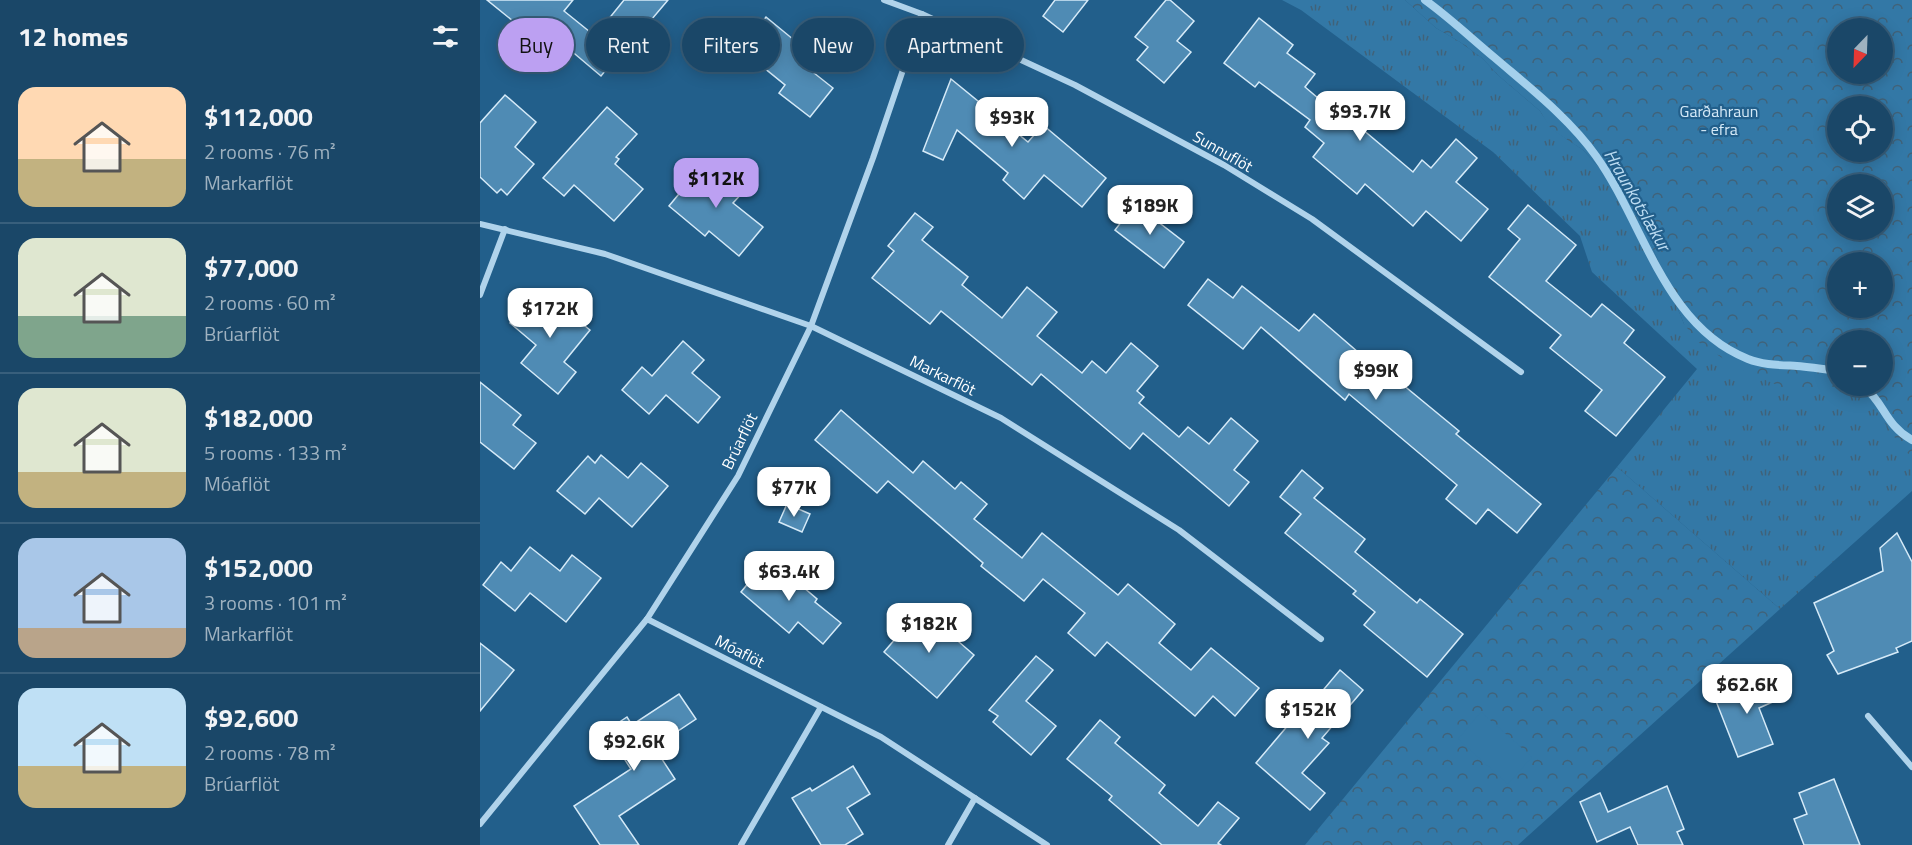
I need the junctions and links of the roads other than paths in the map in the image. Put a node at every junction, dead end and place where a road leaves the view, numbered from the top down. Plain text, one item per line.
1 (885, 0) edge
2 (922, 14) junction
3 (480, 224) edge
4 (506, 230) junction
5 (480, 295) edge
6 (811, 326) junction
7 (1521, 372) dead end
8 (647, 619) junction
9 (1321, 639) dead end
10 (821, 707) junction
11 (1868, 716) dead end
12 (1912, 767) edge
13 (975, 798) junction
14 (480, 824) edge
15 (741, 845) edge
16 (948, 845) edge
17 (1047, 845) edge

1 - 2 street, Sunnuflöt
2 - 6 street, Brúarflöt
2 - 7 street, Sunnuflöt
3 - 4 street, Markarflöt
4 - 5 street
4 - 6 street, Markarflöt
6 - 8 street, Brúarflöt
6 - 9 street, Markarflöt
8 - 10 street, Móaflöt
8 - 14 street, Brúarflöt
10 - 13 street, Móaflöt
10 - 15 street
11 - 12 street
13 - 16 street
13 - 17 street, Móaflöt

